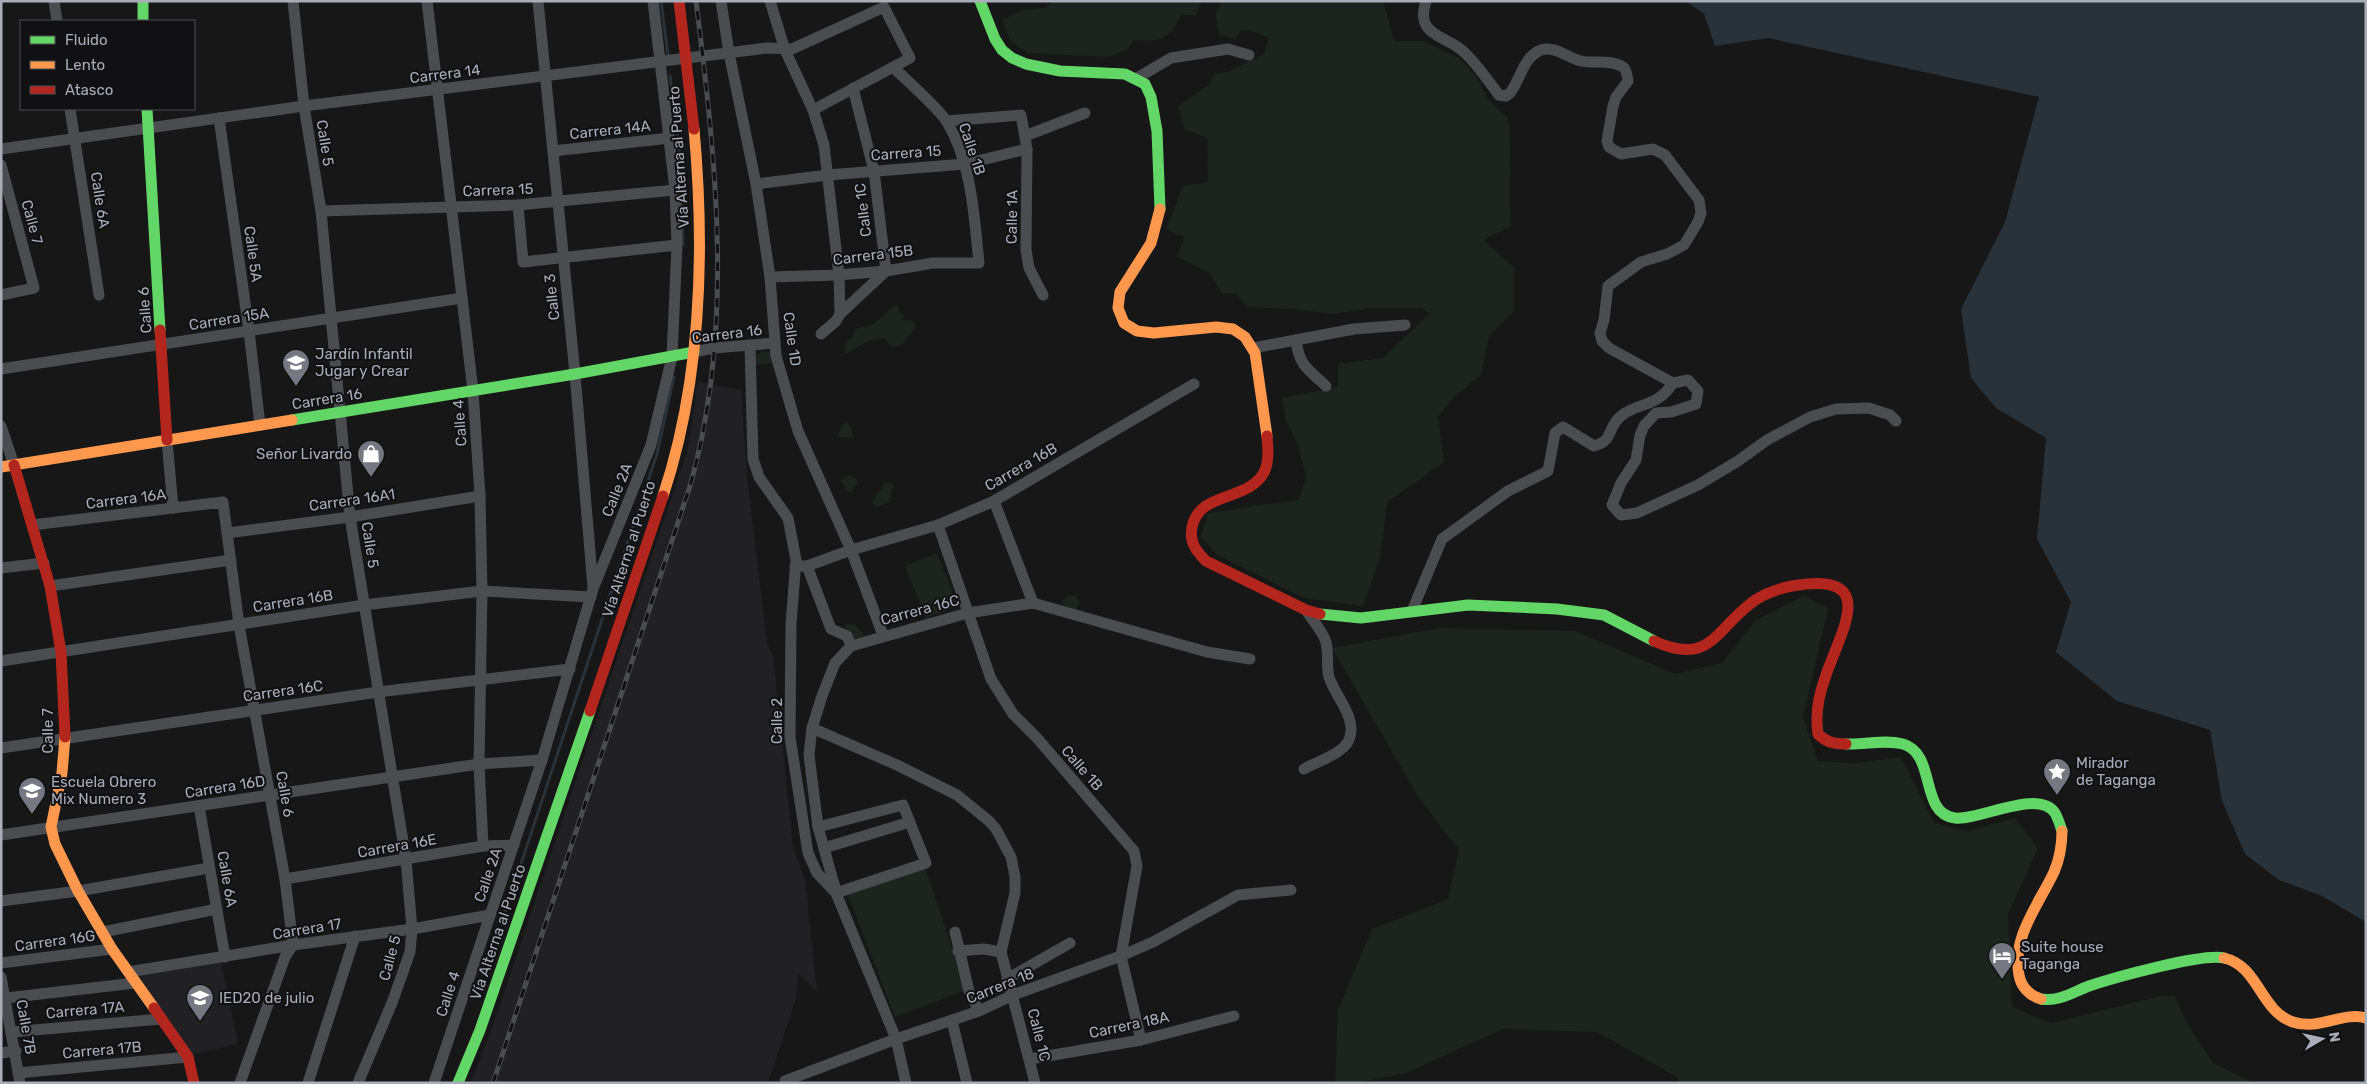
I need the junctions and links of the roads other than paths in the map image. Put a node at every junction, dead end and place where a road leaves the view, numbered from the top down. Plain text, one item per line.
1 (54, 1) edge
2 (143, 1) edge
3 (293, 1) edge
4 (427, 1) edge
5 (538, 1) edge
6 (652, 1) edge
7 (679, 1) edge
8 (722, 1) edge
9 (770, 1) edge
10 (980, 1) edge
11 (1426, 1) edge
12 (57, 20) edge
13 (144, 20) edge
14 (785, 50) junction
15 (729, 53) junction
16 (1249, 55) dead end
17 (687, 58) junction
18 (666, 60) junction
19 (893, 67) junction
20 (546, 76) junction
21 (1137, 78) junction
22 (854, 88) junction
23 (437, 90) junction
24 (304, 106) junction
25 (70, 110) edge
26 (147, 110) edge
27 (814, 110) junction
28 (1085, 113) dead end
29 (219, 118) junction
30 (946, 121) junction
31 (147, 129) junction
32 (1025, 136) junction
33 (670, 138) junction
34 (75, 140) junction
35 (1, 149) edge
36 (1027, 149) junction
37 (553, 151) junction
38 (965, 164) junction
39 (1, 165) edge
40 (874, 171) junction
41 (828, 175) junction
42 (756, 184) junction
43 (675, 190) junction
44 (558, 203) junction
45 (518, 205) junction
46 (451, 207) junction
47 (321, 211) junction
48 (677, 245) junction
49 (563, 257) junction
50 (979, 263) joint
51 (886, 271) junction
52 (839, 275) junction
53 (770, 278) junction
54 (1, 295) edge
55 (99, 295) dead end
56 (1043, 295) dead end
57 (462, 298) junction
58 (840, 314) junction
59 (331, 318) junction
60 (1404, 325) dead end
61 (249, 331) junction
62 (821, 334) dead end
63 (1296, 340) junction
64 (775, 343) junction
65 (162, 344) junction
66 (750, 345) junction
67 (1253, 348) junction
68 (681, 355) junction
69 (1, 369) edge
70 (575, 374) junction
71 (1673, 383) junction
72 (1194, 384) dead end
73 (1326, 386) dead end
74 (473, 391) junction
75 (340, 412) junction
76 (1896, 421) dead end
77 (260, 425) junction
78 (1, 426) edge
79 (167, 440) junction
80 (14, 465) junction
81 (1, 467) edge
82 (480, 496) junction
83 (994, 501) junction
84 (223, 502) joint
85 (173, 508) junction
86 (350, 517) junction
87 (32, 525) junction
88 (938, 525) junction
89 (228, 533) junction
90 (851, 550) junction
91 (231, 560) junction
92 (44, 563) junction
93 (795, 566) junction
94 (807, 566) junction
95 (1, 568) edge
96 (50, 586) junction
97 (482, 591) junction
98 (592, 593) junction
99 (1033, 603) junction
100 (364, 605) junction
101 (1306, 610) junction
102 (1412, 611) junction
103 (968, 613) junction
104 (239, 625) junction
105 (884, 635) junction
106 (851, 646) junction
107 (60, 652) junction
108 (1250, 659) dead end
109 (1, 660) edge
110 (570, 668) junction
111 (480, 680) junction
112 (378, 692) junction
113 (254, 710) junction
114 (812, 728) junction
115 (65, 738) junction
116 (1, 748) edge
117 (542, 760) junction
118 (479, 764) junction
119 (1304, 769) dead end
120 (391, 777) junction
121 (270, 795) junction
122 (199, 806) junction
123 (910, 822) junction
124 (51, 827) junction
125 (818, 827) junction
126 (1, 835) edge
127 (514, 845) junction
128 (483, 846) junction
129 (824, 848) junction
130 (406, 860) junction
131 (210, 868) junction
132 (285, 880) junction
133 (78, 890) junction
134 (1291, 890) dead end
135 (836, 893) junction
136 (1, 901) edge
137 (216, 909) junction
138 (490, 915) junction
139 (412, 929) junction
140 (102, 932) junction
141 (954, 932) dead end
142 (355, 936) junction
143 (1070, 943) dead end
144 (294, 945) junction
145 (112, 949) junction
146 (958, 951) junction
147 (1001, 952) junction
148 (1121, 956) junction
149 (225, 957) junction
150 (1, 963) edge
151 (128, 972) junction
152 (1007, 978) junction
153 (1, 979) edge
154 (135, 983) junction
155 (1013, 995) junction
156 (6, 998) junction
157 (978, 1011) junction
158 (4, 1015) edge
159 (1234, 1016) dead end
160 (2366, 1018) edge
161 (161, 1019) junction
162 (952, 1021) junction
163 (11, 1032) junction
164 (896, 1039) junction
165 (1141, 1040) junction
166 (16, 1051) junction
167 (1, 1053) edge
168 (188, 1057) junction
169 (1030, 1059) junction
170 (19, 1078) edge
171 (786, 1082) edge
172 (194, 1083) edge
173 (240, 1083) edge
174 (308, 1083) edge
175 (358, 1083) edge
176 (434, 1083) edge
177 (458, 1083) edge
178 (906, 1083) edge
179 (967, 1083) edge
180 (1035, 1083) edge

1 - 12 street
2 - 13 street
3 - 24 street, Calle 5
4 - 23 street, Calle 4
5 - 20 street, Calle 3
6 - 18 street, Calle 2A
7 - 17 street, Vía Alterna al Puerto
8 - 15 street, Calle 1D
9 - 14 street
10 - 21 street
11 - 71 street
14 - 15 street, Carrera 14
14 - 19 street, Carrera 14
14 - 27 street
15 - 17 street, Carrera 14
15 - 42 street, Calle 1D
16 - 21 street
17 - 18 street, Carrera 14
17 - 68 street, Vía Alterna al Puerto
18 - 20 street, Carrera 14
18 - 33 street, Calle 2A
19 - 22 street
19 - 30 street, Calle 1B
20 - 23 street, Carrera 14
20 - 37 street, Calle 3
21 - 67 street
22 - 27 street
22 - 40 street, Calle 1C
23 - 24 street, Carrera 14
23 - 46 street, Calle 4
24 - 29 street, Carrera 14
24 - 47 street, Calle 5
25 - 34 street, Calle 6A
26 - 31 street, Calle 6
27 - 41 street
28 - 32 street
29 - 31 street, Carrera 14
29 - 61 street, Calle 5A
30 - 32 street, Calle 1A
30 - 38 street, Calle 1B
31 - 34 street, Carrera 14
31 - 65 street, Calle 6
32 - 36 street, Calle 1A
33 - 37 street, Carrera 14A
33 - 43 street, Calle 2A
34 - 35 street, Carrera 14
34 - 55 street, Calle 6A
36 - 38 street, Carrera 15
36 - 56 street, Calle 1A
37 - 44 street, Calle 3
38 - 40 street, Carrera 15
38 - 50 street, Calle 1B
39 - 54 street, Calle 7
40 - 41 street, Carrera 15
40 - 51 street, Calle 1C
41 - 42 street, Carrera 15
41 - 52 street
42 - 53 street, Calle 1D
43 - 44 street, Carrera 15
43 - 48 street, Calle 2A
44 - 45 street, Carrera 15
44 - 49 street, Calle 3
45 - 46 street, Carrera 15
45 - 49 street
46 - 47 street, Carrera 15
46 - 57 street, Calle 4
47 - 59 street, Calle 5
48 - 49 street
48 - 68 street, Calle 2A
49 - 70 street, Calle 3
50 - 51 street, Carrera 15B
51 - 52 street, Carrera 15B
51 - 58 street
52 - 53 street, Carrera 15B
52 - 58 street
53 - 64 street, Calle 1D
57 - 59 street, Carrera 15A
57 - 74 street, Calle 4
58 - 62 street
59 - 61 street, Carrera 15A
59 - 75 street, Calle 5
60 - 63 street
61 - 65 street, Carrera 15A
61 - 77 street, Calle 5A
63 - 67 street
63 - 73 street
64 - 66 street, Carrera 16
64 - 90 street, Calle 1D
65 - 69 street, Carrera 15A
65 - 79 street, Calle 6
66 - 68 street, Carrera 16
66 - 93 street, Calle 2
67 - 101 street
68 - 70 street, Carrera 16
68 - 98 street, Calle 2A
68 - 177 street, Vía Alterna al Puerto
70 - 74 street, Carrera 16
70 - 98 street, Calle 3
71 - 76 street
71 - 102 street
72 - 83 street, Carrera 16B
74 - 75 street, Carrera 16
74 - 82 street, Calle 4
75 - 77 street, Carrera 16
75 - 86 street, Calle 5
77 - 79 street, Carrera 16
78 - 80 street
79 - 80 street, Carrera 16
79 - 85 street, Calle 6
80 - 81 street, Carrera 16
80 - 87 street, Calle 7
82 - 86 street, Carrera 16A1
82 - 97 street, Calle 4
83 - 88 street, Carrera 16B
83 - 99 street
84 - 85 street, Carrera 16A
84 - 89 street, Calle 6
85 - 87 street, Carrera 16A
86 - 89 street, Carrera 16A1
86 - 100 street, Calle 5
87 - 92 street, Calle 7
88 - 90 street, Carrera 16B
88 - 103 street, Calle 1B
89 - 91 street, Calle 6
90 - 94 street, Carrera 16B
90 - 105 street, Calle 1D
91 - 96 street
91 - 104 street, Calle 6
92 - 95 street
92 - 96 street, Calle 7
93 - 94 street, Carrera 16B
93 - 135 street, Calle 2
94 - 106 street
96 - 107 street, Calle 7
97 - 98 street, Carrera 16B
97 - 100 street, Carrera 16B
97 - 111 street, Calle 4
98 - 110 street, Calle 2A
99 - 103 street, Carrera 16C
99 - 108 street, Carrera 16C
100 - 104 street, Carrera 16B
100 - 112 street, Calle 5
101 - 102 street
101 - 119 street
102 - 160 street
103 - 105 street, Carrera 16C
103 - 148 street, Calle 1B
104 - 107 street, Carrera 16B
104 - 113 street, Calle 6
105 - 106 street, Carrera 16C
106 - 114 street, Carrera 16C
107 - 109 street, Carrera 16B
107 - 115 street, Calle 7
110 - 111 street, Carrera 16C
110 - 117 street, Calle 2A
111 - 112 street, Carrera 16C
111 - 118 street, Calle 4
112 - 113 street, Carrera 16C
112 - 120 street, Calle 5
113 - 115 street, Carrera 16C
113 - 121 street, Calle 6
114 - 125 street, Carrera 16C
114 - 147 street
115 - 116 street, Carrera 16C
115 - 124 street, Calle 7
117 - 118 street, Carrera 16D
117 - 127 street, Calle 2A
118 - 120 street, Carrera 16D
118 - 128 street, Calle 4
120 - 121 street, Carrera 16D
120 - 130 street, Calle 5
121 - 122 street, Carrera 16D
121 - 132 street, Calle 6
122 - 124 street, Carrera 16D
122 - 131 street, Calle 6A
123 - 125 street
123 - 129 street
123 - 135 street
124 - 126 street, Carrera 16D
124 - 133 street, Calle 7
125 - 129 street, Carrera 16C
127 - 128 street, Carrera 16E
127 - 138 street, Calle 2A
128 - 130 street, Carrera 16E
129 - 135 street, Carrera 16C
130 - 132 street, Carrera 16E
130 - 139 street, Calle 5
131 - 133 street
131 - 137 street, Calle 6A
132 - 144 street, Calle 6
133 - 136 street
133 - 140 street, Calle 7
134 - 148 street, Carrera 18
135 - 164 street, Calle 2
137 - 140 street
137 - 149 street, Calle 6A
138 - 139 street, Carrera 17
138 - 176 street, Calle 4
139 - 142 street, Carrera 17
139 - 175 street, Calle 5
140 - 145 street, Calle 7
141 - 146 street
142 - 144 street, Carrera 17
142 - 174 street
143 - 152 street
144 - 149 street, Carrera 17
144 - 173 street
145 - 150 street, Carrera 16G
145 - 151 street, Calle 7
146 - 147 street
146 - 157 street
147 - 152 street, Calle 1C
148 - 155 street, Carrera 18
148 - 165 street, Calle 1B
149 - 151 street, Carrera 17
151 - 154 street, Calle 7
152 - 155 street, Calle 1C
153 - 156 street, Calle 7B
154 - 156 street
154 - 161 street, Calle 7
155 - 157 street, Carrera 18
155 - 169 street, Calle 1C
156 - 158 street, Calle 7B
157 - 162 street, Carrera 18
158 - 163 street, Calle 7B
159 - 165 street, Carrera 18A
161 - 163 street, Carrera 17A
161 - 168 street, Calle 7
162 - 164 street, Carrera 18
162 - 179 street
163 - 166 street, Calle 7B
164 - 171 street, Carrera 18
164 - 178 street, Calle 2
165 - 169 street, Carrera 18A
166 - 167 street
166 - 170 street, Calle 7B
168 - 170 street, Carrera 17B
168 - 172 street, Calle 7
169 - 180 street, Calle 1C

